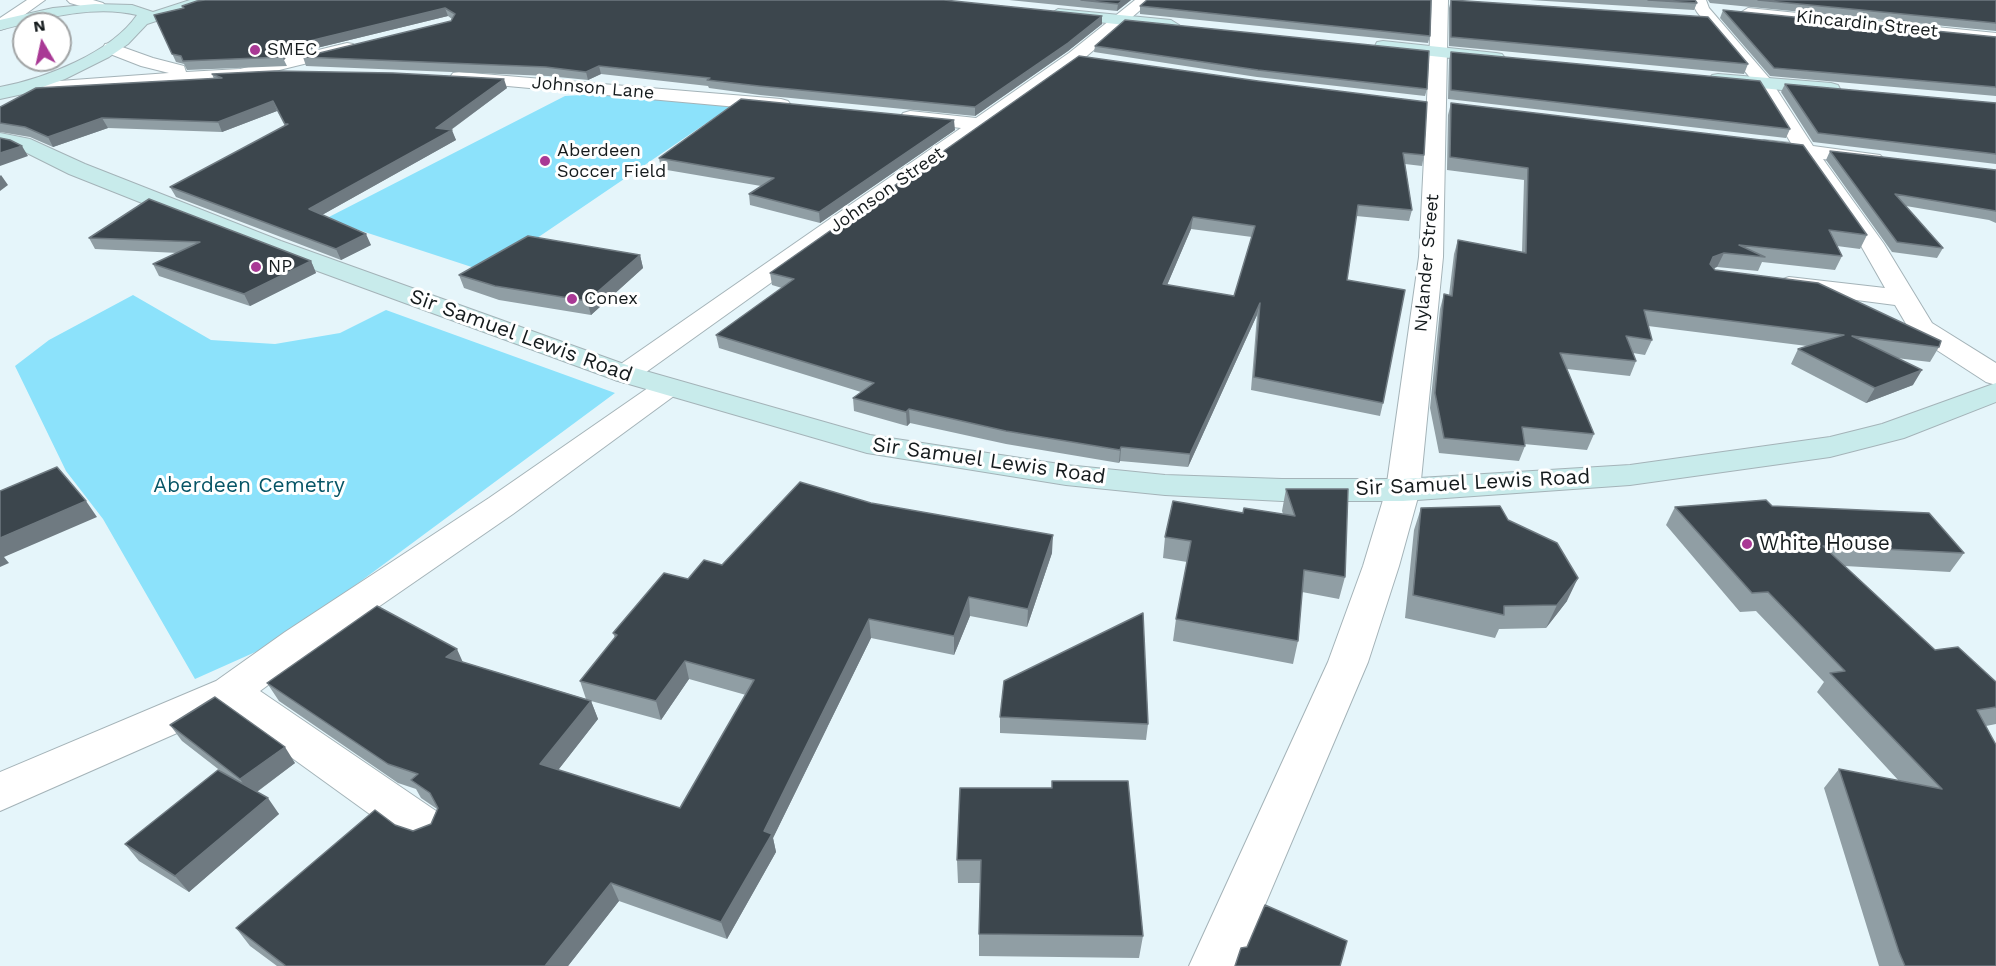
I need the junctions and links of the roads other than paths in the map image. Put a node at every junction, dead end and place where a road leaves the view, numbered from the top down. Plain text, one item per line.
1 (37, 0) edge
2 (75, 0) edge
3 (166, 0) edge
4 (206, 0) edge
5 (1144, 0) edge
6 (1440, 1) edge
7 (98, 6) junction
8 (126, 6) junction
9 (1042, 12) edge
10 (1711, 15) edge
11 (143, 20) junction
12 (1120, 20) junction
13 (0, 25) edge
14 (1190, 27) edge
15 (1745, 34) edge
16 (1996, 38) edge
17 (364, 44) edge
18 (1361, 44) edge
19 (111, 48) junction
20 (1439, 52) junction
21 (1518, 60) edge
22 (323, 73) edge
23 (241, 74) junction
24 (203, 76) junction
25 (437, 76) edge
26 (1704, 78) edge
27 (1764, 83) junction
28 (1844, 90) edge
29 (9, 92) edge
30 (0, 102) edge
31 (798, 106) edge
32 (889, 115) edge
33 (0, 118) edge
34 (981, 124) junction
35 (12, 141) edge
36 (1748, 144) edge
37 (1806, 151) junction
38 (1897, 161) edge
39 (1764, 282) edge
40 (1902, 298) junction
41 (625, 374) junction
42 (1996, 376) edge
43 (668, 387) junction
44 (1996, 392) edge
45 (1403, 490) junction
46 (230, 692) junction
47 (0, 792) edge
48 (423, 827) edge
49 (1214, 966) edge

1 - 13 street
2 - 7 street
3 - 8 main road
4 - 11 main road
5 - 12 street, Johnson Street
6 - 20 street, Nylander Street
7 - 8 main road
7 - 13 main road
8 - 11 main road
9 - 12 main road
10 - 15 street
10 - 16 street, Kincardin Street
10 - 27 street
11 - 19 main road
12 - 14 main road
12 - 34 street, Johnson Street
17 - 23 street
18 - 20 main road
19 - 24 street
19 - 29 main road
20 - 21 main road
20 - 45 street, Nylander Street
22 - 23 street
23 - 24 street
24 - 29 street
25 - 31 street, Johnson Lane
26 - 27 main road
27 - 28 main road
27 - 37 street
29 - 30 main road
32 - 34 street
33 - 35 main road
34 - 41 street, Johnson Street
35 - 41 main road, Sir Samuel Lewis Road
36 - 37 street
37 - 38 street
37 - 40 street
39 - 40 street
40 - 42 street
41 - 43 main road, Sir Samuel Lewis Road
43 - 45 main road, Sir Samuel Lewis Road
43 - 46 street
44 - 45 main road, Sir Samuel Lewis Road
45 - 49 street, Nylander Street
46 - 47 street
46 - 48 street

